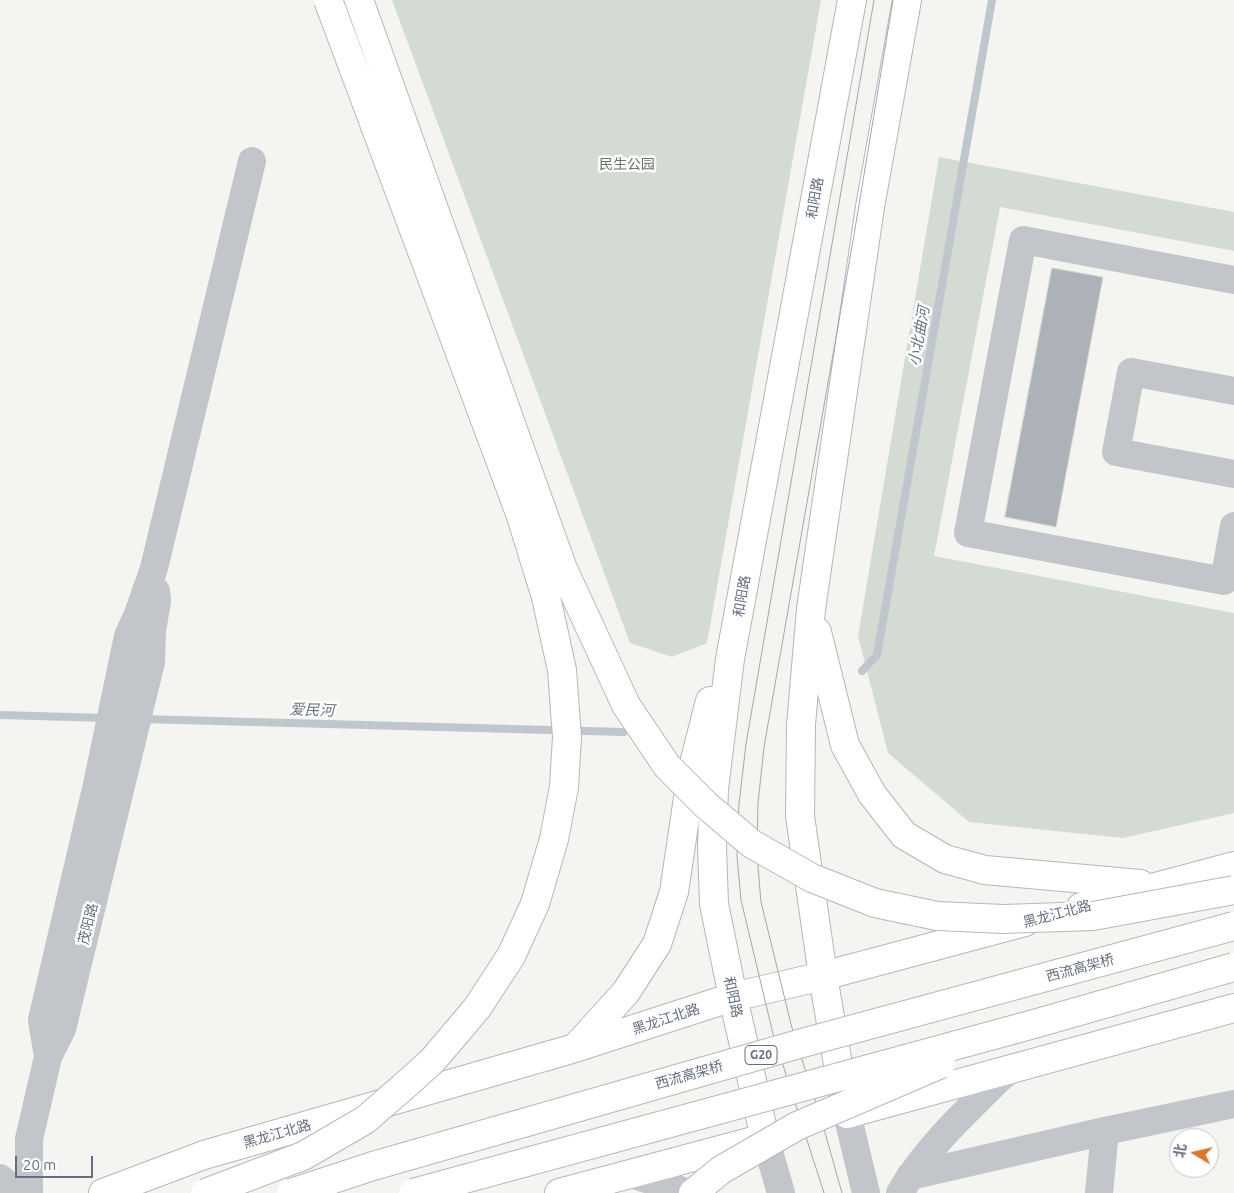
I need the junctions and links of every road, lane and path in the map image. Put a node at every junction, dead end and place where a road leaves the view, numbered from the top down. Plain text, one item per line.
1 (328, 0) edge
2 (358, 0) edge
3 (852, 0) edge
4 (907, 0) edge
5 (252, 161) dead end
6 (1234, 280) edge
7 (1234, 392) edge
8 (1234, 474) edge
9 (1234, 526) edge
10 (154, 568) junction
11 (811, 609) junction
12 (730, 659) junction
13 (108, 788) junction
14 (1234, 866) edge
15 (1159, 886) junction
16 (1234, 890) edge
17 (1234, 926) edge
18 (1234, 967) edge
19 (823, 976) junction
20 (733, 997) junction
21 (1234, 1008) edge
22 (1034, 1024) junction
23 (575, 1048) junction
24 (1012, 1069) junction
25 (1234, 1104) edge
26 (847, 1114) junction
27 (1105, 1131) junction
28 (765, 1138) junction
29 (631, 1174) junction
30 (0, 1178) edge
31 (905, 1185) edge
32 (17, 1193) edge
33 (29, 1193) edge
34 (104, 1193) edge
35 (205, 1193) edge
36 (291, 1193) edge
37 (412, 1193) edge
38 (559, 1193) edge
39 (689, 1193) edge
40 (694, 1193) edge
41 (781, 1193) edge
42 (866, 1193) edge
43 (1099, 1193) edge

1 - 35 main road, bridge
2 - 16 main road, bridge
3 - 12 main road, 和阳路
4 - 11 main road
5 - 10 street
6 - 9 street
7 - 8 street
10 - 13 street
10 - 13 street
11 - 15 main road
11 - 19 main road
12 - 20 main road, 和阳路
12 - 23 main road
13 - 33 street, 茂阳路
14 - 15 main road, 黑龙江北路
15 - 19 main road, 黑龙江北路
17 - 36 main road, 西流高架桥 / G20, bridge
18 - 22 main road, bridge
19 - 20 main road, 黑龙江北路
19 - 26 main road
20 - 23 main road, 黑龙江北路
20 - 28 main road, 和阳路
21 - 24 main road
22 - 37 main road, bridge
22 - 40 main road, bridge
23 - 34 main road, 黑龙江北路
24 - 26 main road
24 - 31 street
25 - 27 street
26 - 28 main road
26 - 42 street
27 - 31 street
27 - 43 street
28 - 29 main road
28 - 41 street, 和阳路
29 - 38 main road
29 - 39 street
30 - 32 street

